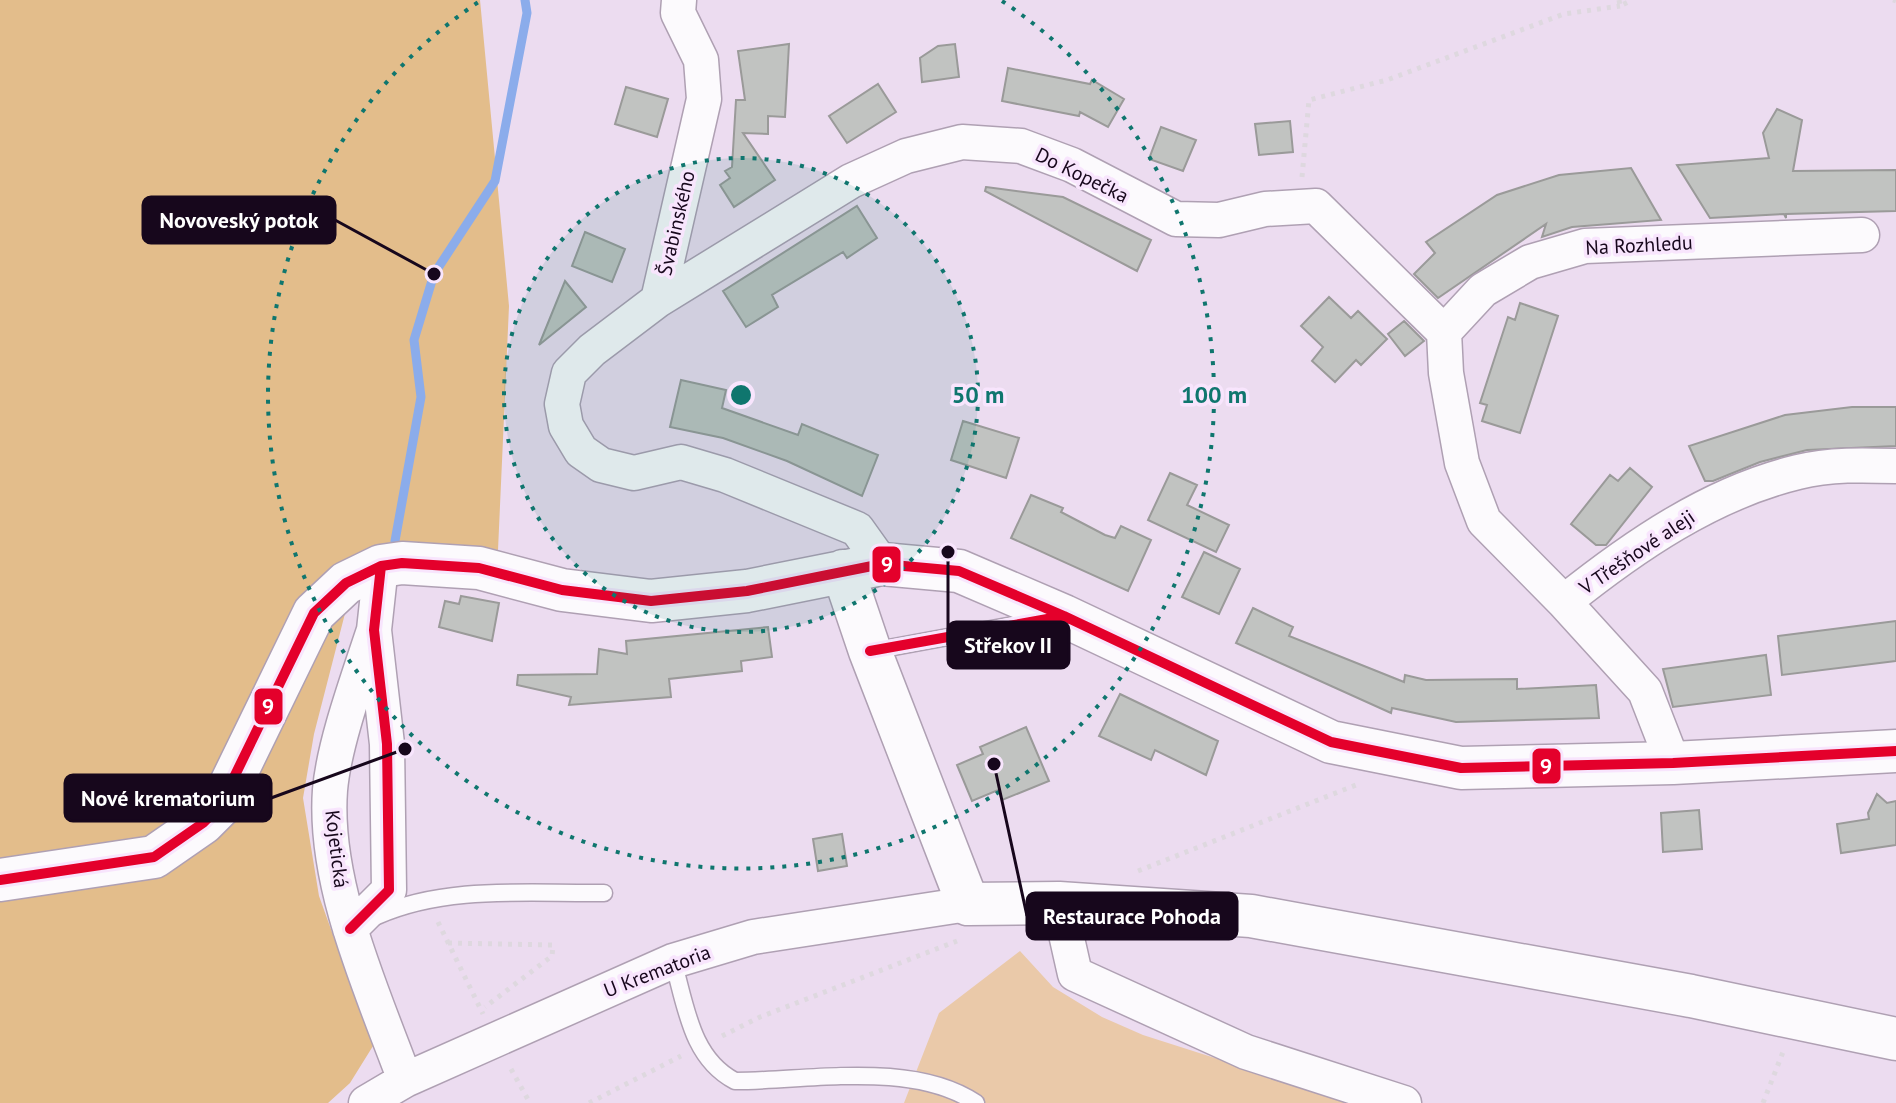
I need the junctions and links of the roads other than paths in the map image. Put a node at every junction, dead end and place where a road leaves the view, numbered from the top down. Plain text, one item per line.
1 (679, 0) edge
2 (1862, 235) dead end
3 (658, 300) junction
4 (1444, 332) junction
5 (1896, 466) edge
6 (381, 566) junction
7 (863, 567) junction
8 (1564, 602) junction
9 (1064, 616) junction
10 (374, 630) junction
11 (870, 651) junction
12 (1896, 751) edge
13 (1673, 763) junction
14 (0, 880) edge
15 (604, 893) dead end
16 (1059, 903) junction
17 (964, 922) junction
18 (350, 929) junction
19 (673, 961) junction
20 (1896, 1039) edge
21 (405, 1080) junction
22 (366, 1103) edge
23 (976, 1103) edge
24 (1404, 1103) edge

1 - 3 street, Švabinského
2 - 4 street, Na Rozhledu
3 - 4 street, Do Kopečka
3 - 7 street, Švabinského
4 - 8 street
5 - 8 street, V Třešňové aleji
6 - 7 street
6 - 10 street, Kojetická
6 - 14 street
7 - 9 street
7 - 11 street
8 - 13 street
9 - 11 lane
9 - 13 street
10 - 18 street, Kojetická
10 - 18 street, Kojetická
11 - 17 street
12 - 13 street
15 - 18 lane
16 - 17 street, U Krematoria
16 - 20 street, U Krematoria
16 - 24 street
17 - 19 street, U Krematoria
18 - 21 street, Kojetická
19 - 21 street, U Krematoria
19 - 23 lane
21 - 22 street, U Krematoria

